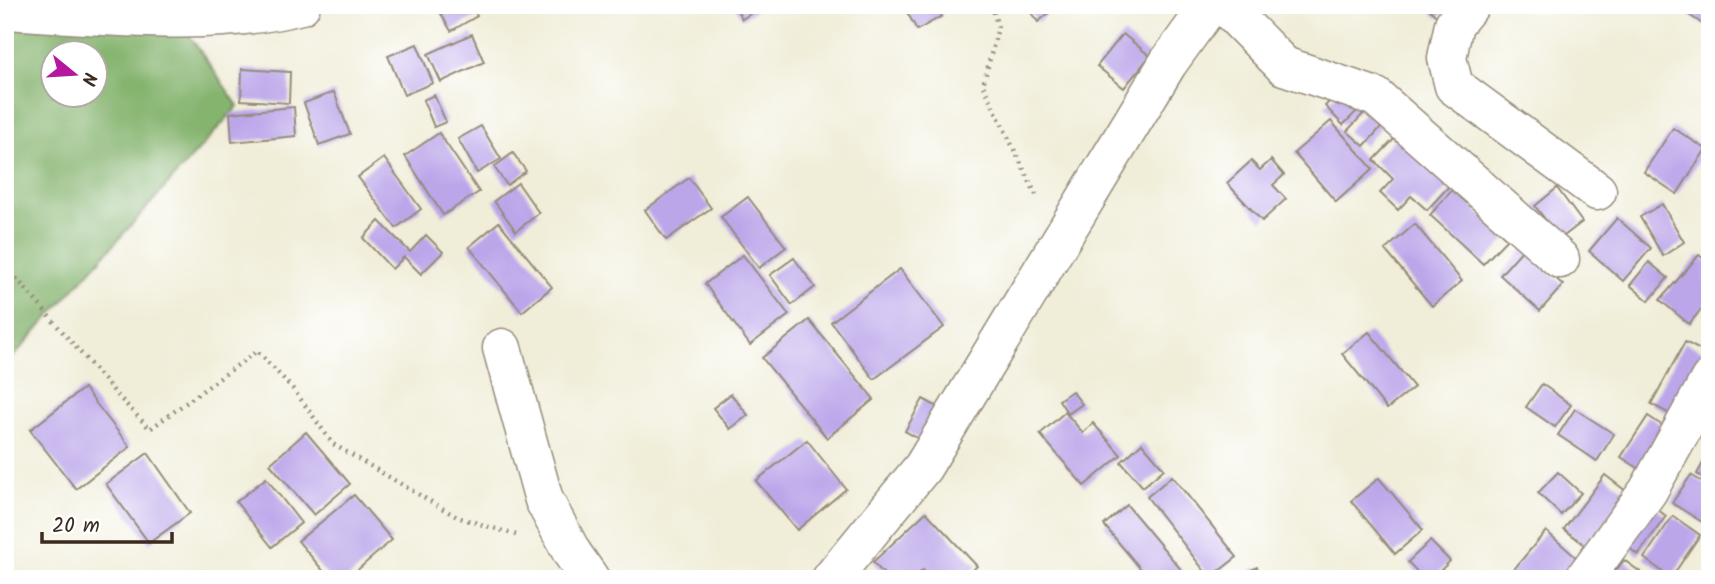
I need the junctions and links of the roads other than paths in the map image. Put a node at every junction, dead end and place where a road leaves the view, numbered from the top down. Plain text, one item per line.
1 (301, 5) edge
2 (1210, 5) edge
3 (1224, 5) edge
4 (1470, 5) edge
5 (5, 10) edge
6 (1597, 191) dead end
7 (1560, 258) dead end
8 (502, 348) dead end
9 (1710, 379) edge
10 (581, 566) edge
11 (831, 579) edge
12 (1584, 579) edge

1 - 5 street
2 - 11 street
3 - 7 street
4 - 6 street
8 - 10 street
9 - 12 street

